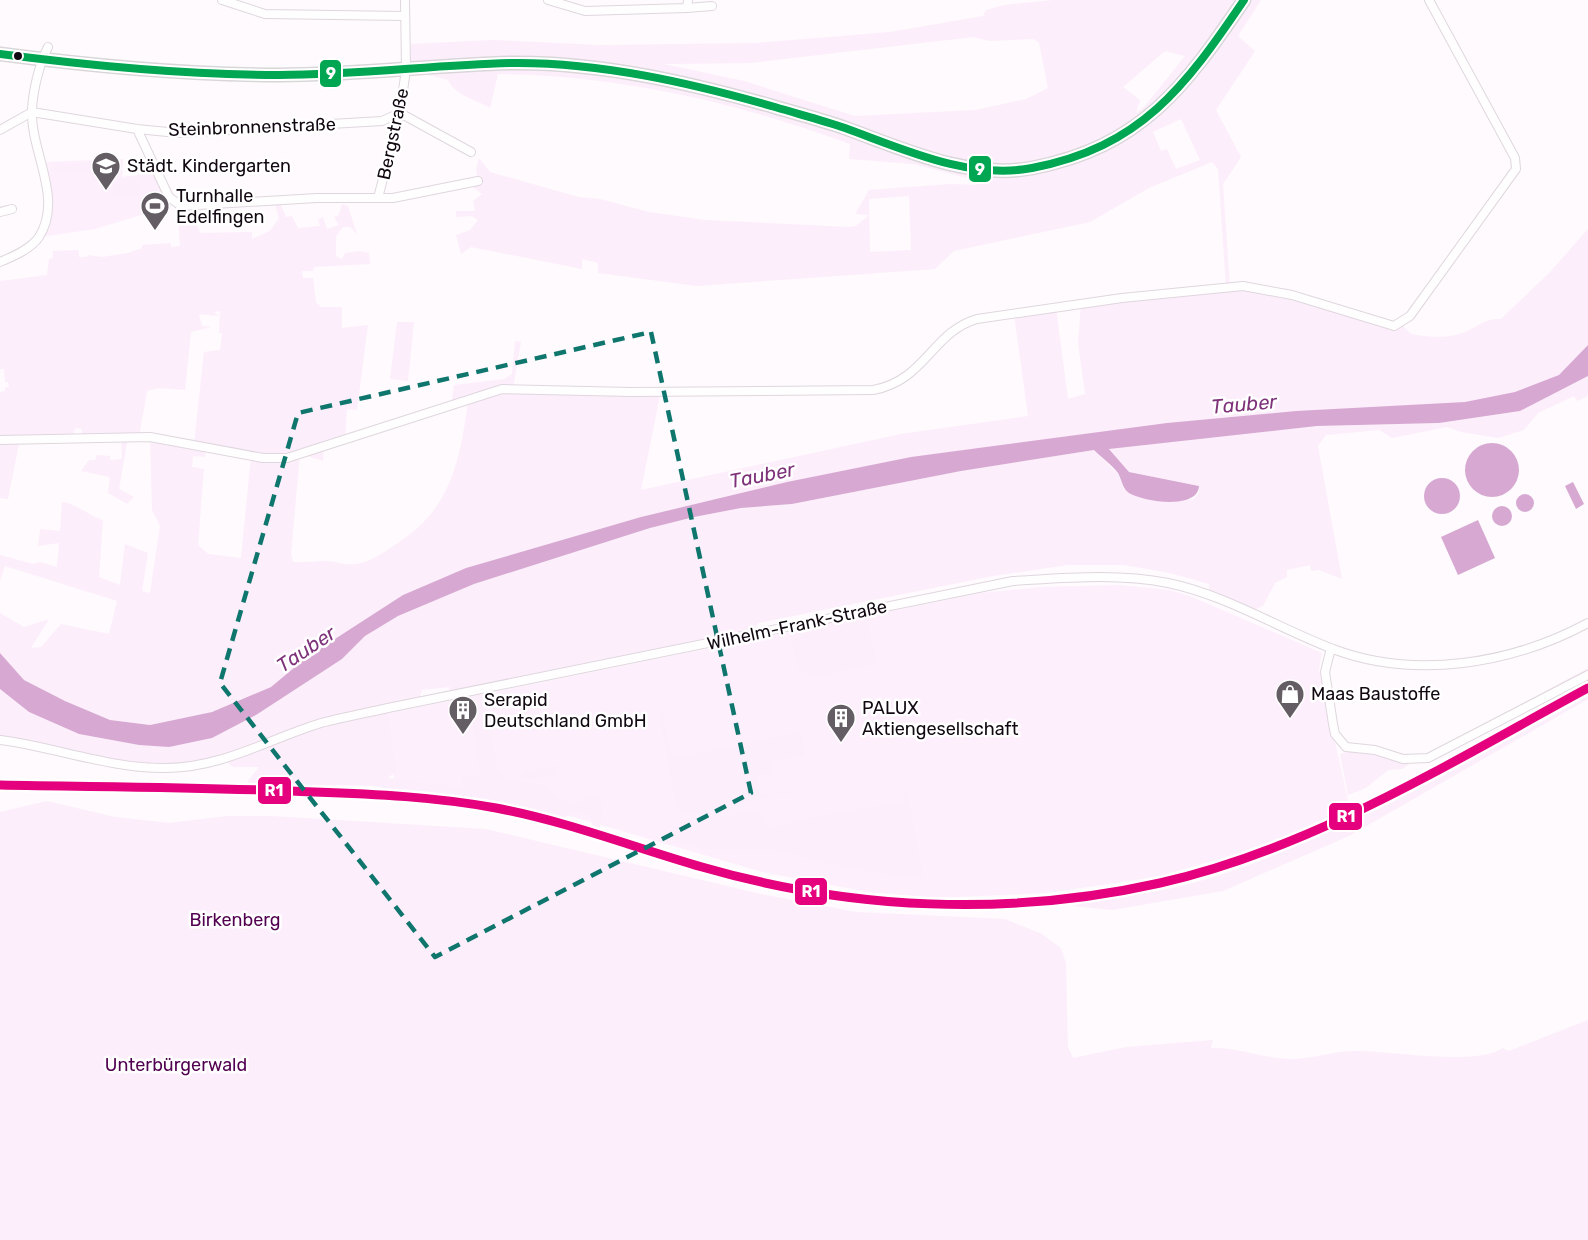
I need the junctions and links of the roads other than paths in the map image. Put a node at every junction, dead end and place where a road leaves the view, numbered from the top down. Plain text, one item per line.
1 (222, 0) edge
2 (405, 0) edge
3 (548, 0) edge
4 (1244, 0) edge
5 (1429, 0) edge
6 (243, 4) edge
7 (688, 4) edge
8 (712, 6) dead end
9 (404, 16) junction
10 (48, 47) dead end
11 (0, 54) edge
12 (42, 59) junction
13 (406, 69) junction
14 (32, 112) junction
15 (399, 113) junction
16 (137, 129) junction
17 (0, 130) edge
18 (471, 152) dead end
19 (478, 182) dead end
20 (378, 198) junction
21 (12, 210) dead end
22 (0, 212) edge
23 (0, 262) edge
24 (0, 440) edge
25 (1588, 623) edge
26 (1331, 648) junction
27 (1588, 675) edge
28 (0, 740) edge

1 - 6 street
2 - 9 street, Bergstraße
3 - 7 street
4 - 13 main road
5 - 24 street
6 - 9 street
7 - 8 street
9 - 13 street, Bergstraße
10 - 12 street
11 - 12 main road
12 - 13 main road
12 - 14 street
13 - 15 street, Bergstraße
14 - 16 street, Steinbronnenstraße
14 - 17 street
14 - 23 street
15 - 16 street, Steinbronnenstraße
15 - 18 street
15 - 20 street, Bergstraße
16 - 20 street
19 - 20 street
21 - 22 street
25 - 26 street, Wilhelm-Frank-Straße
26 - 27 street
26 - 28 street, Wilhelm-Frank-Straße

